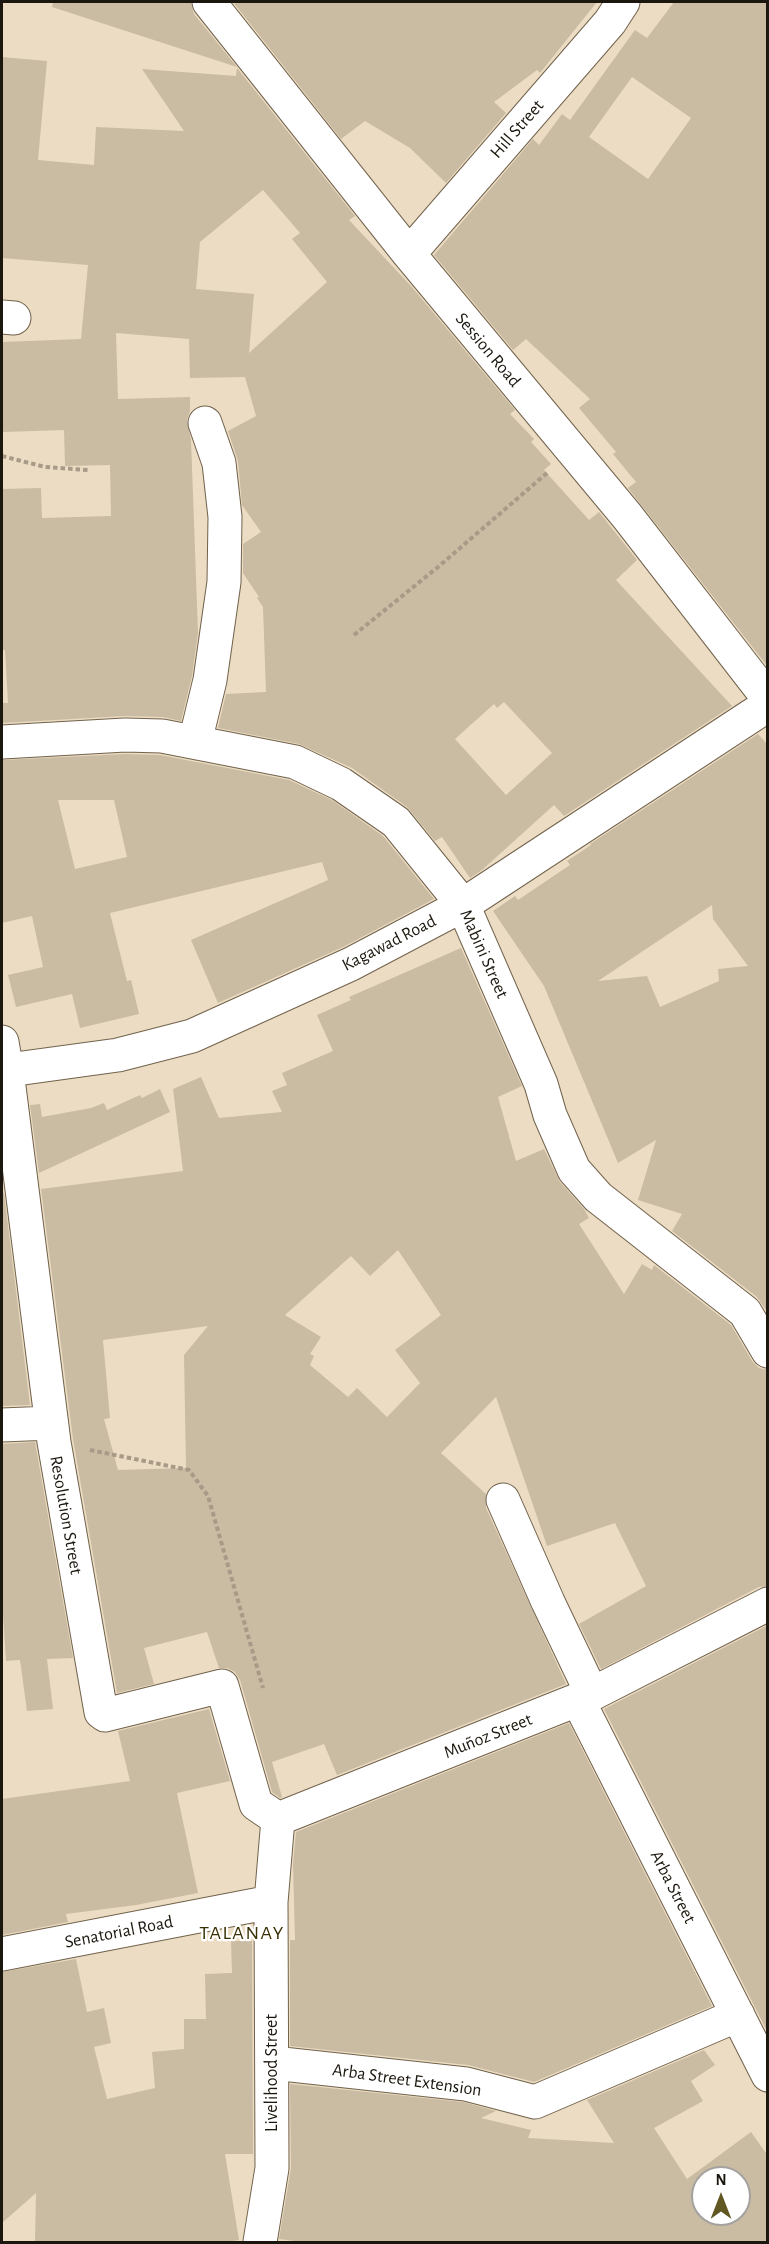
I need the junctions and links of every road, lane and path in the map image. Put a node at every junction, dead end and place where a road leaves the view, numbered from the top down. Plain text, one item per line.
1 (209, 2) edge
2 (623, 2) edge
3 (409, 254) junction
4 (205, 423) dead end
5 (573, 451) junction
6 (2, 456) edge
7 (88, 470) dead end
8 (354, 635) dead end
9 (768, 698) edge
10 (768, 705) edge
11 (2, 742) edge
12 (195, 742) junction
13 (463, 905) junction
14 (3, 1062) edge
15 (768, 1350) edge
16 (2, 1425) edge
17 (52, 1433) junction
18 (503, 1500) dead end
19 (768, 1604) edge
20 (263, 1688) dead end
21 (585, 1697) junction
22 (278, 1819) junction
23 (271, 1902) junction
24 (2, 1954) edge
25 (738, 2015) junction
26 (273, 2063) junction
27 (768, 2075) edge
28 (260, 2242) edge

1 - 3 street, Session Road
2 - 3 street, Hill Street
3 - 5 street, Session Road
4 - 12 street
5 - 8 path
5 - 9 street, Session Road
6 - 7 path
10 - 13 street, Kagawad Road
11 - 12 street, Mabini Street
12 - 13 street, Mabini Street
13 - 14 street, Kagawad Road
13 - 15 street, Mabini Street
14 - 17 street, Resolution Street
16 - 17 street
17 - 20 path
17 - 22 street, Resolution Street
18 - 21 street, Arba Street
19 - 21 street, Muñoz Street
21 - 22 street, Muñoz Street
21 - 25 street, Arba Street
22 - 23 street
23 - 24 street, Senatorial Road
23 - 26 street, Livelihood Street
25 - 26 street, Arba Street Extension
25 - 27 street, Arba Street
26 - 28 street, Livelihood Street

